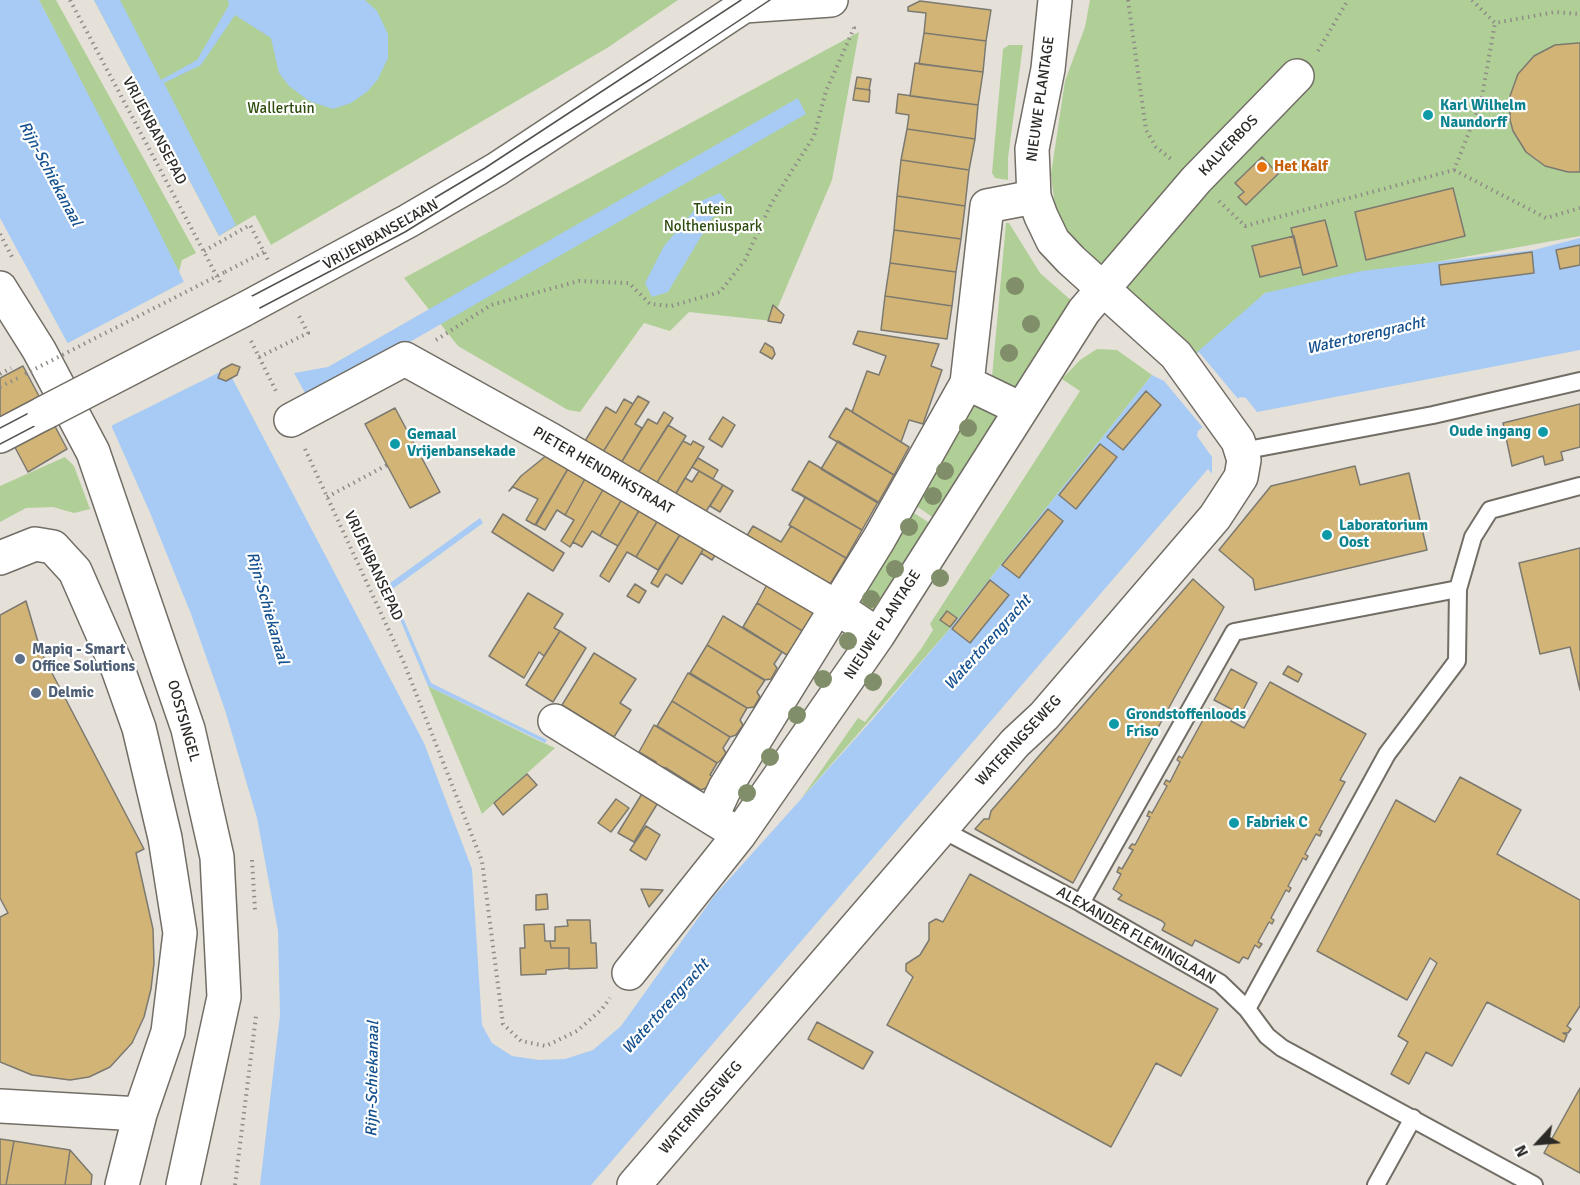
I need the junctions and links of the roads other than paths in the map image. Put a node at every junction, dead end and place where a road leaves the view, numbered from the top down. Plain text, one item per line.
1 (1055, 0) edge
2 (749, 3) edge
3 (839, 9) edge
4 (1297, 76) road end
5 (1034, 197) junction
6 (0, 288) edge
7 (1105, 288) junction
8 (1580, 381) edge
9 (967, 383) junction
10 (1021, 410) junction
11 (291, 420) road end
12 (0, 436) edge
13 (1242, 451) junction
14 (1580, 486) edge
15 (0, 558) edge
16 (1458, 589) junction
17 (837, 608) junction
18 (878, 635) junction
19 (555, 721) dead end
20 (712, 816) junction
21 (940, 829) junction
22 (739, 835) junction
23 (1081, 903) junction
24 (629, 973) road end
25 (1247, 1009) junction
26 (0, 1106) edge
27 (140, 1114) junction
28 (1413, 1118) junction
29 (122, 1185) edge
30 (183, 1185) edge
31 (634, 1185) edge
32 (1376, 1185) edge
33 (1534, 1185) edge

1 - 5 street, NIEUWE PLANTAGE
2 - 3 street, VRIJENBANSELAAN
2 - 12 street, VRIJENBANSELAAN, bridge
4 - 7 street, KALVERBOS
5 - 7 street, NIEUWE PLANTAGE
5 - 9 street
6 - 30 street, OOSTSINGEL
7 - 10 street, NIEUWE PLANTAGE
7 - 13 street
8 - 13 lane
9 - 10 street
9 - 17 street
10 - 18 street, NIEUWE PLANTAGE
11 - 17 street, PIETER HENDRIKSTRAAT
13 - 21 street, WATERINGSEWEG
14 - 16 lane
15 - 27 street
16 - 23 lane
16 - 25 lane
17 - 18 street, PIETER HENDRIKSTRAAT
17 - 20 street
18 - 22 street, NIEUWE PLANTAGE
19 - 20 street
20 - 22 street
21 - 23 lane, ALEXANDER FLEMINGLAAN
21 - 31 street, WATERINGSEWEG
22 - 24 street, NIEUWE PLANTAGE
23 - 25 lane, ALEXANDER FLEMINGLAAN
25 - 28 lane, ALEXANDER FLEMINGLAAN
26 - 27 street
27 - 29 street
28 - 32 lane
28 - 33 lane, ALEXANDER FLEMINGLAAN

